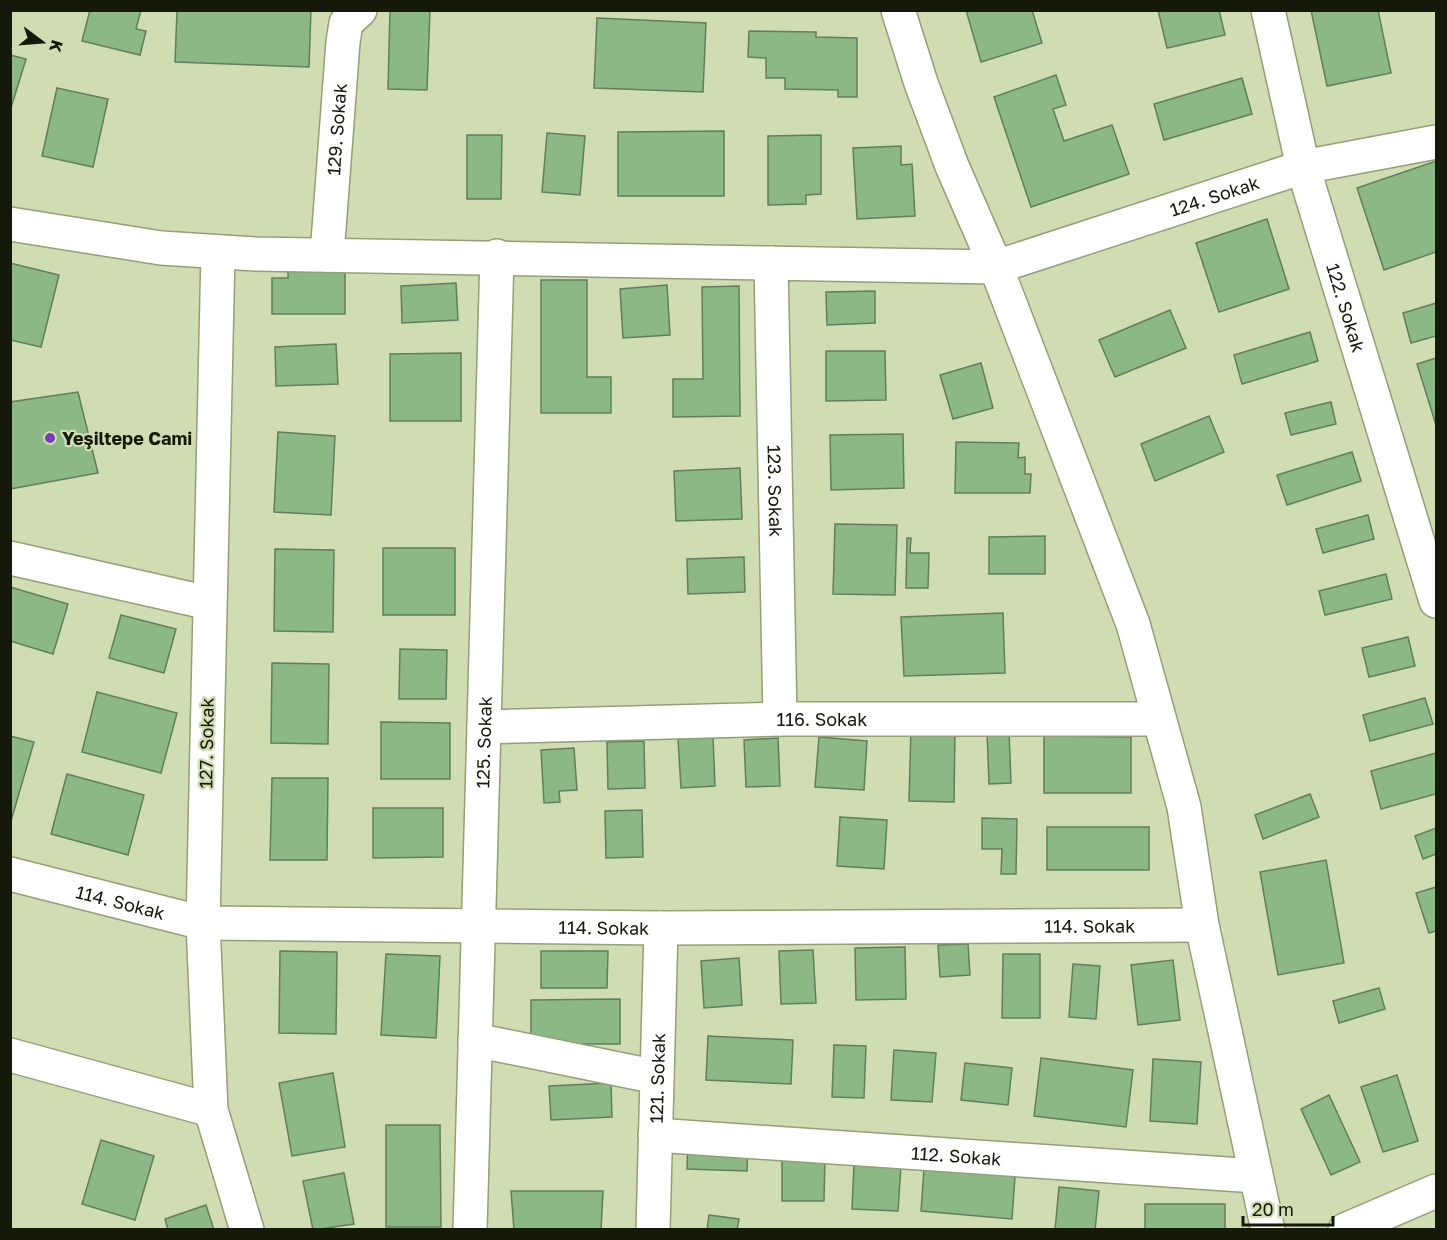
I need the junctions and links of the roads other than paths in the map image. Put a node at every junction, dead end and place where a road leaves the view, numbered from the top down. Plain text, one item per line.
1 (360, 10) edge
2 (898, 10) edge
3 (1268, 10) edge
4 (1437, 142) edge
5 (1303, 167) junction
6 (10, 224) edge
7 (218, 252) junction
8 (327, 255) junction
9 (497, 256) junction
10 (771, 262) junction
11 (996, 267) junction
12 (10, 558) edge
13 (1437, 601) edge
14 (209, 603) junction
15 (780, 719) junction
16 (1159, 719) junction
17 (484, 727) junction
18 (10, 874) edge
19 (203, 923) junction
20 (1202, 925) junction
21 (479, 926) junction
22 (661, 928) junction
23 (475, 1040) junction
24 (10, 1055) edge
25 (657, 1077) junction
26 (211, 1110) junction
27 (656, 1135) junction
28 (1256, 1176) junction
29 (1437, 1191) edge
30 (247, 1230) edge
31 (470, 1230) edge
32 (653, 1230) edge
33 (1268, 1230) edge
34 (1345, 1230) edge

1 - 8 street, 129. Sokak
2 - 11 street
3 - 5 street, 122. Sokak
4 - 5 street, 124. Sokak
5 - 11 street, 124. Sokak
5 - 13 street, 122. Sokak
6 - 7 street, 124. Sokak
7 - 8 street, 124. Sokak
7 - 14 street, 127. Sokak
8 - 9 street, 124. Sokak
9 - 10 street, 124. Sokak
9 - 17 street, 125. Sokak
10 - 11 street, 124. Sokak
10 - 15 street, 123. Sokak
11 - 16 street
12 - 14 street
14 - 19 street, 127. Sokak
15 - 16 street, 116. Sokak
15 - 17 street, 116. Sokak
16 - 20 street
17 - 21 street, 125. Sokak
18 - 19 street, 114. Sokak
19 - 21 street, 114. Sokak
19 - 26 street, 127. Sokak
20 - 22 street, 114. Sokak
20 - 28 street
21 - 22 street, 114. Sokak
21 - 23 street, 125. Sokak
22 - 25 street, 121. Sokak
23 - 25 street
23 - 31 street, 125. Sokak
24 - 26 street
25 - 27 street, 121. Sokak
26 - 30 street, 127. Sokak
27 - 28 street, 112. Sokak
27 - 32 street, 121. Sokak
28 - 33 street
29 - 34 street

